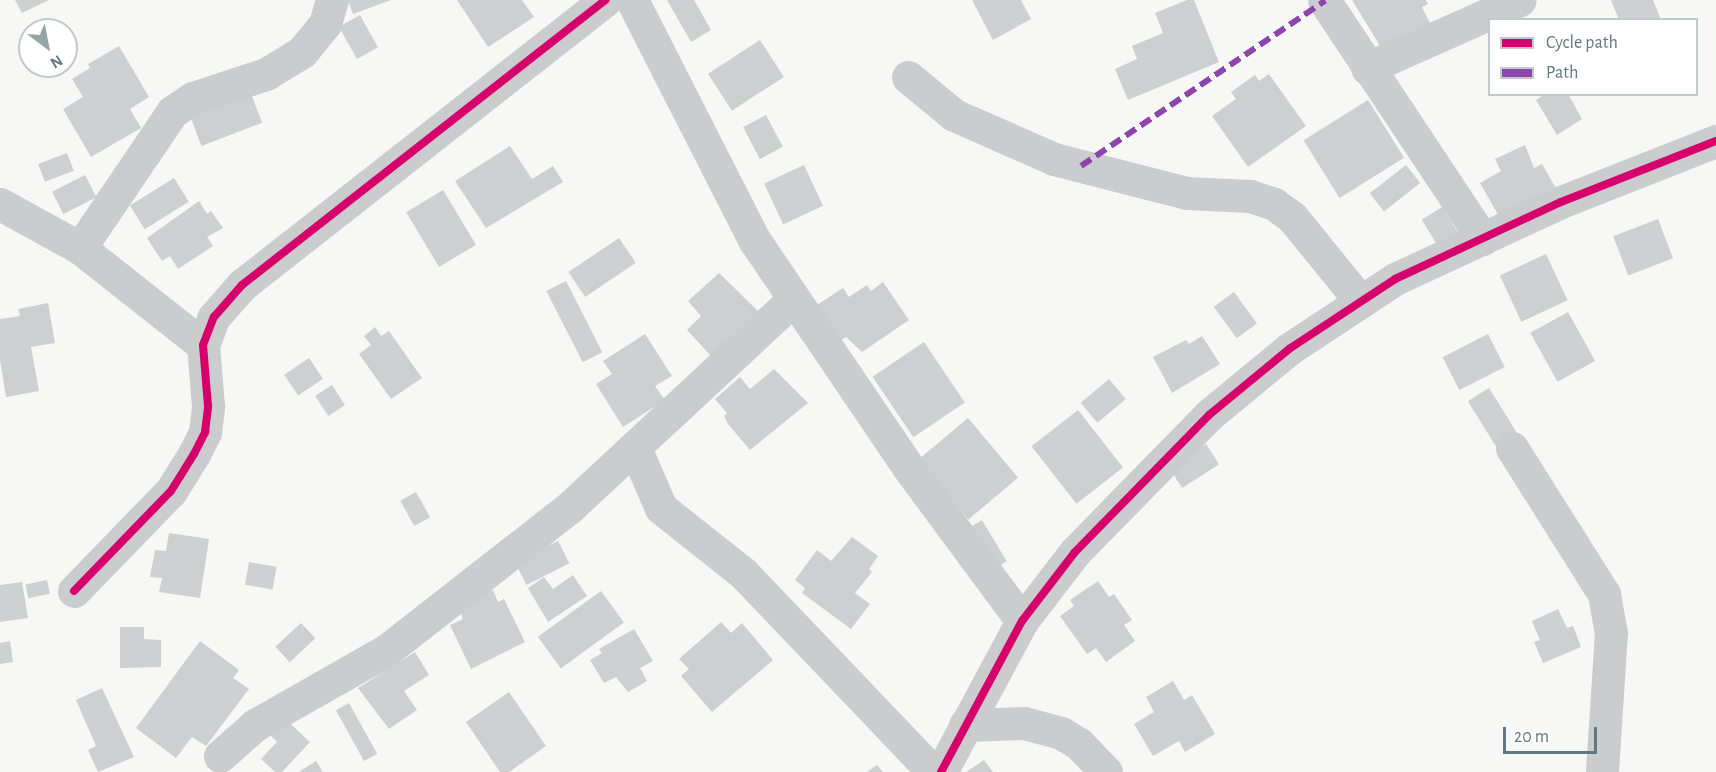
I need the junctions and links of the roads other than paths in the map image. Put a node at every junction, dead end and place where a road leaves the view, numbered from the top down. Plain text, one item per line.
1 (332, 0) edge
2 (606, 0) edge
3 (632, 0) edge
4 (1324, 0) edge
5 (1520, 0) edge
6 (1367, 68) junction
7 (908, 77) dead end
8 (1716, 141) edge
9 (0, 204) edge
10 (1483, 238) junction
11 (80, 248) junction
12 (794, 299) junction
13 (1361, 302) junction
14 (203, 345) junction
15 (635, 448) junction
16 (1512, 448) dead end
17 (74, 591) dead end
18 (1022, 621) junction
19 (964, 724) junction
20 (220, 756) dead end
21 (933, 772) edge
22 (941, 772) edge
23 (1106, 772) edge
24 (1602, 772) edge

1 - 11 street
2 - 14 street
3 - 12 street
4 - 6 street
5 - 6 street
6 - 10 street
7 - 13 street
8 - 10 street
9 - 11 street
10 - 13 street
11 - 14 street
12 - 15 street
12 - 18 street
13 - 18 street
14 - 17 street
15 - 20 street
15 - 21 street
16 - 24 street
18 - 19 street
19 - 22 street
19 - 23 street

